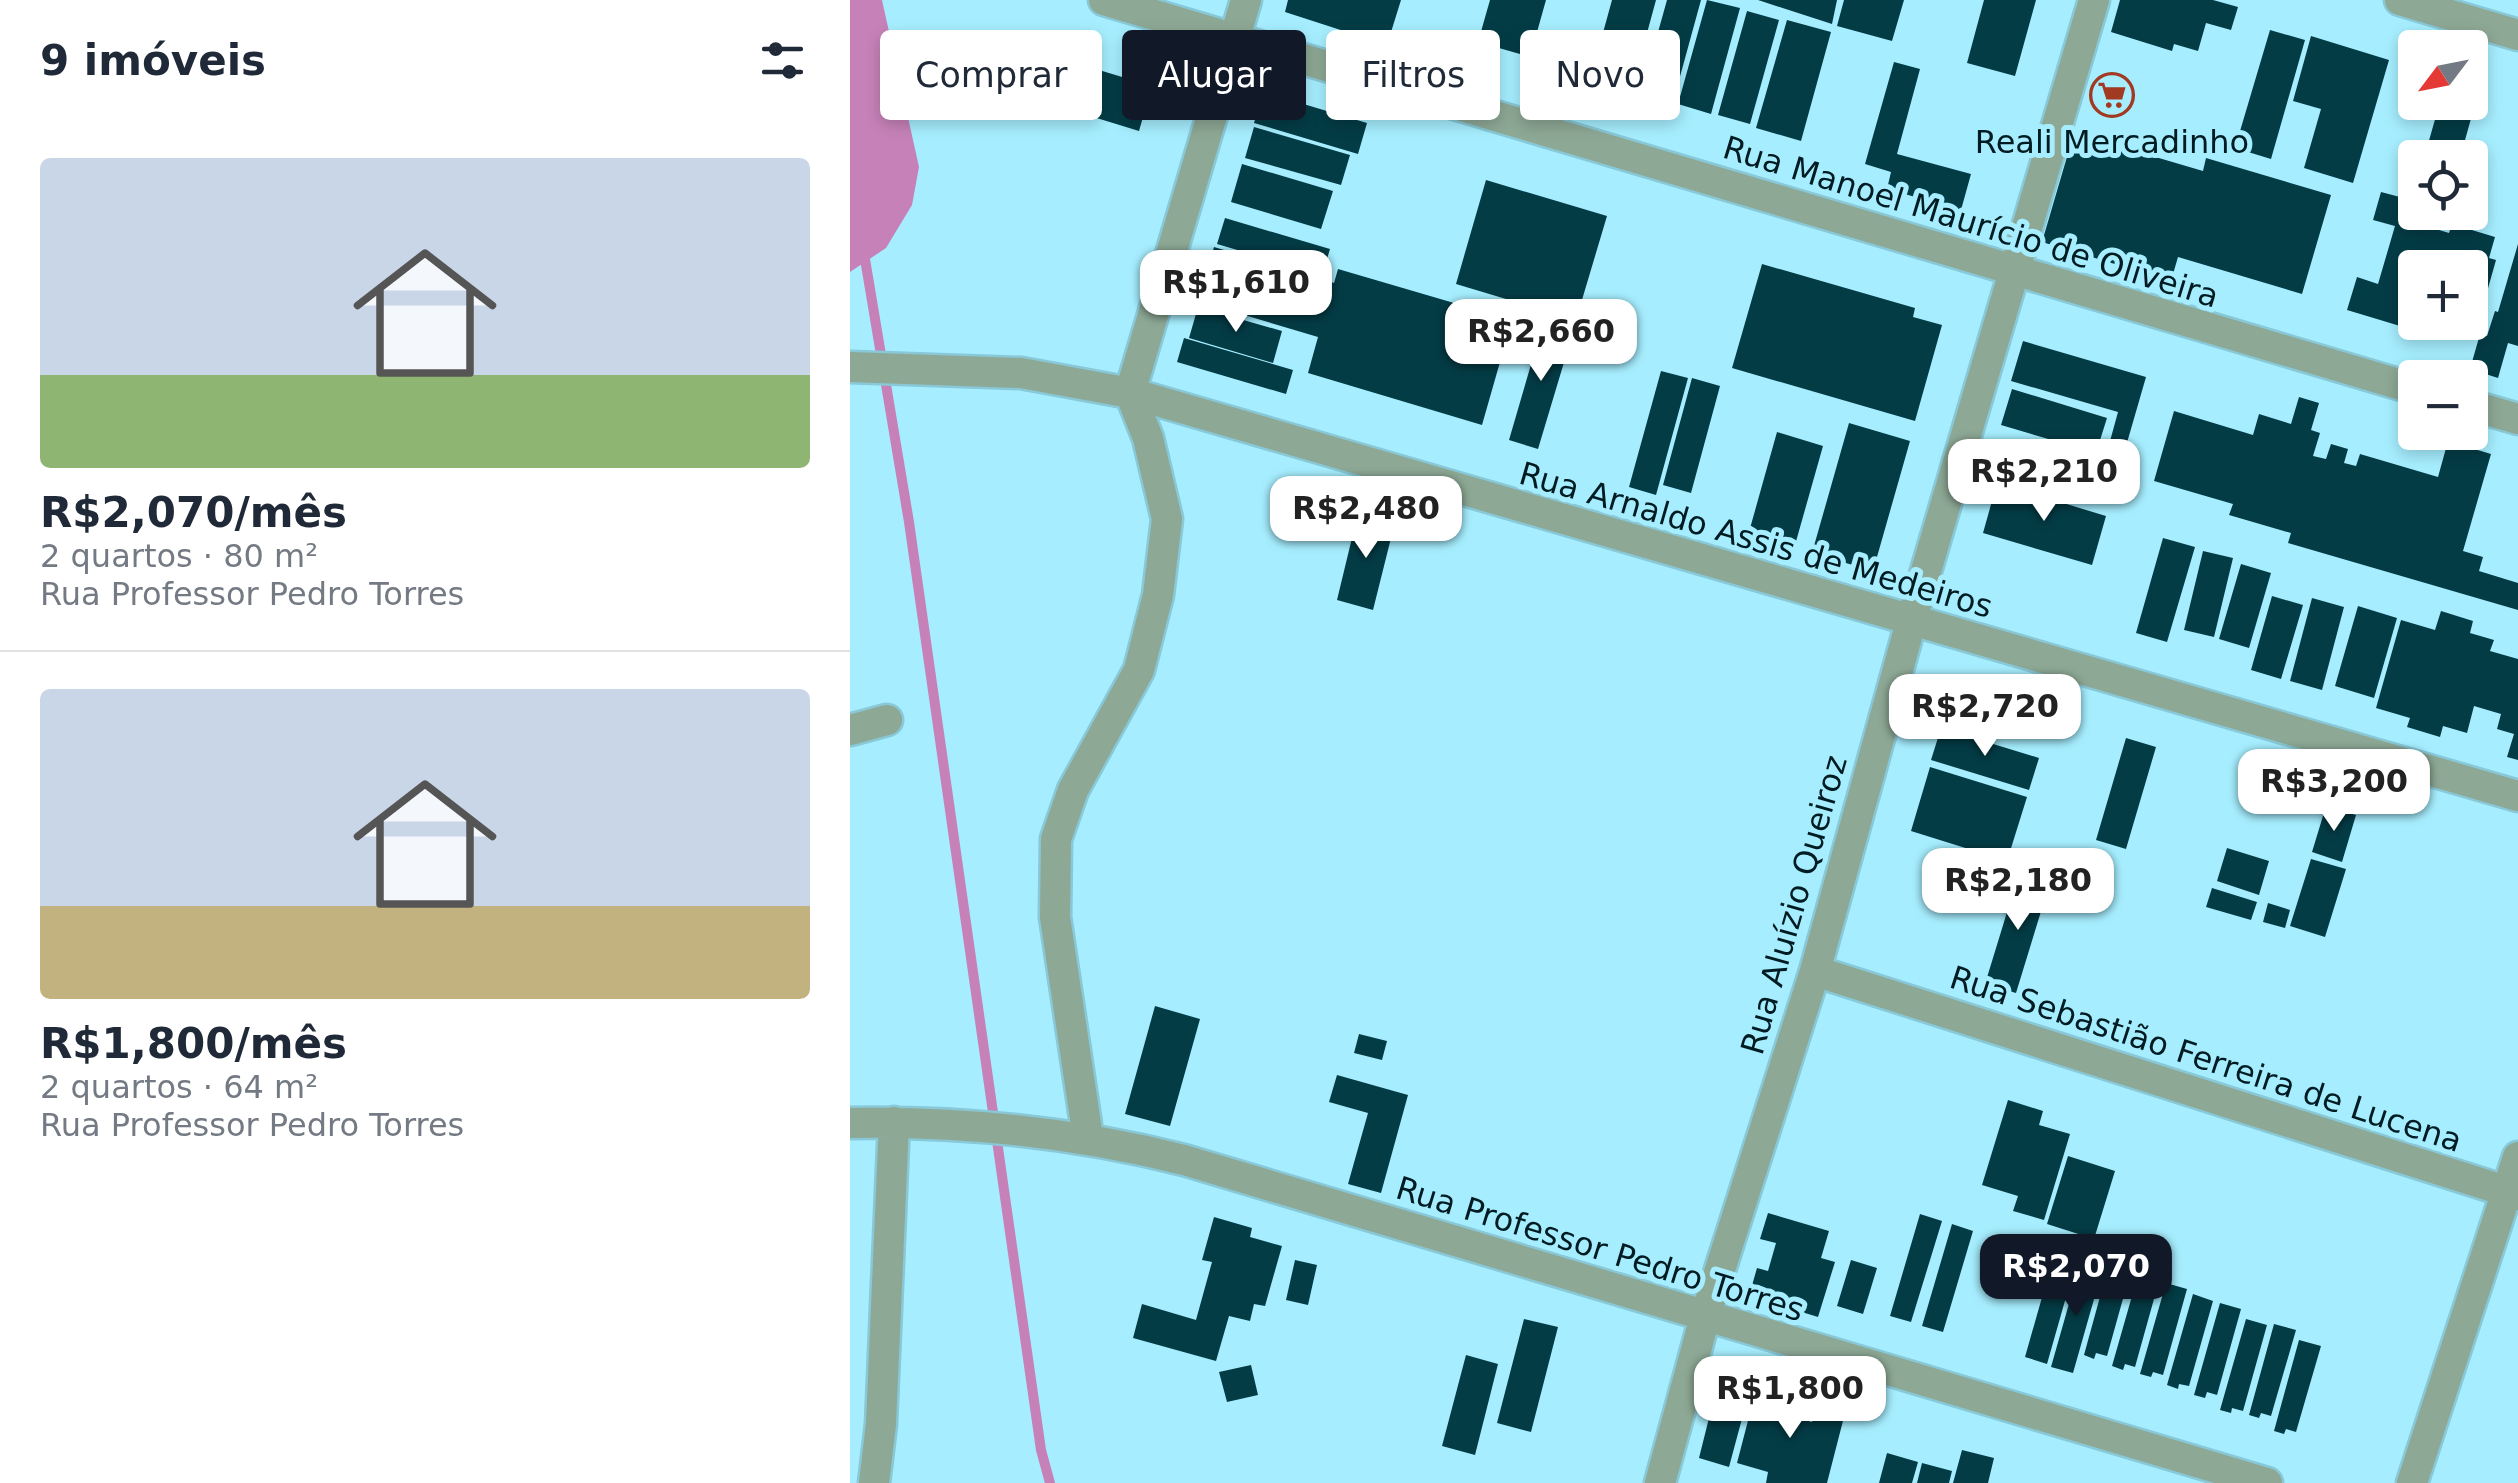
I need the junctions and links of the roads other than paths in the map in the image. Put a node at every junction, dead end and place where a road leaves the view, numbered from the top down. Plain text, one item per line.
1 (1104, 0) edge
2 (1246, 0) edge
3 (2094, 0) edge
4 (2400, 0) edge
5 (1212, 30) edge
6 (1236, 30) edge
7 (2518, 36) edge
8 (1306, 58) edge
9 (1210, 120) edge
10 (2016, 274) junction
11 (851, 368) edge
12 (2398, 385) edge
13 (1130, 393) junction
14 (2488, 411) edge
15 (2518, 420) edge
16 (1911, 622) junction
17 (887, 720) dead end
18 (850, 730) edge
19 (2518, 796) edge
20 (1815, 970) junction
21 (850, 1122) edge
22 (894, 1122) junction
23 (1088, 1138) junction
24 (2518, 1157) edge
25 (2514, 1193) edge
26 (1704, 1318) junction
27 (874, 1483) edge
28 (1660, 1483) edge
29 (2267, 1483) edge
30 (2412, 1483) edge

1 - 5 street, Rua Manoel Maurício de Oliveira
2 - 6 street
3 - 10 street, Rua Aluízio Queiroz
4 - 7 street
8 - 10 street, Rua Manoel Maurício de Oliveira
9 - 13 street
10 - 12 street, Rua Manoel Maurício de Oliveira
10 - 16 street, Rua Aluízio Queiroz
11 - 13 street, Rua Arnaldo Assis de Medeiros
13 - 16 street, Rua Arnaldo Assis de Medeiros
13 - 23 street
14 - 15 street
16 - 19 street, Rua Arnaldo Assis de Medeiros
16 - 20 street, Rua Aluízio Queiroz
17 - 18 street
20 - 25 street, Rua Sebastião Ferreira de Lucena
20 - 26 street, Rua Aluízio Queiroz
21 - 22 street, Rua Professor Pedro Torres
22 - 23 street, Rua Professor Pedro Torres
22 - 27 street
23 - 26 street, Rua Professor Pedro Torres
24 - 25 street
25 - 30 street
26 - 28 street, Rua Aluízio Queiroz
26 - 29 street, Rua Professor Pedro Torres

